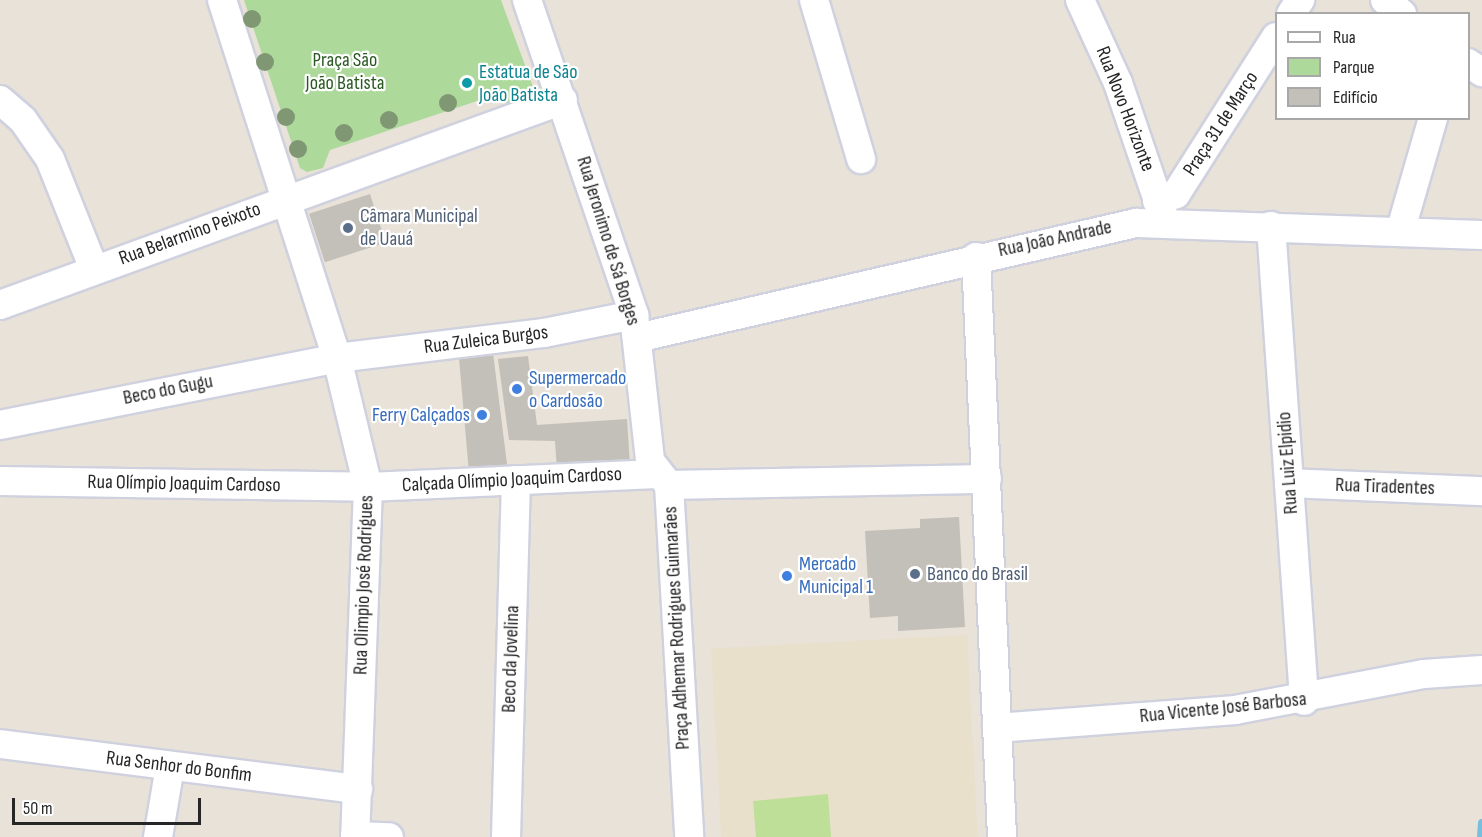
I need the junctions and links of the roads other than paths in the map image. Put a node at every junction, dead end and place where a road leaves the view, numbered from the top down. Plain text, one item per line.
1 (222, 0) edge
2 (527, 0) edge
3 (814, 0) edge
4 (1080, 0) edge
5 (1385, 0) edge
6 (1400, 12) edge
7 (1275, 39) edge
8 (0, 100) edge
9 (562, 100) junction
10 (1432, 120) edge
11 (861, 159) dead end
12 (285, 200) junction
13 (1161, 211) junction
14 (1271, 226) junction
15 (1401, 229) junction
16 (1482, 235) edge
17 (976, 256) junction
18 (94, 269) junction
19 (0, 305) edge
20 (636, 326) junction
21 (337, 358) junction
22 (0, 425) edge
23 (987, 479) junction
24 (516, 480) junction
25 (663, 480) junction
26 (0, 481) edge
27 (1289, 483) junction
28 (368, 487) junction
29 (1482, 492) edge
30 (1482, 670) edge
31 (1304, 701) junction
32 (997, 728) junction
33 (0, 744) edge
34 (170, 767) junction
35 (358, 789) junction
36 (355, 836) edge
37 (158, 837) edge
38 (389, 837) edge
39 (506, 837) edge
40 (689, 837) edge
41 (1002, 837) edge

1 - 12 street
2 - 9 street
3 - 11 street
4 - 13 street, Rua Novo Horizonte
5 - 6 street
7 - 13 street, Praça 31 de Março
8 - 18 street
9 - 12 street
9 - 20 street, Rua Jeronimo de Sá Borges
10 - 15 street
12 - 18 street, Rua Belarmino Peixoto
12 - 21 street, Rua Olimpio José Rodrigues
13 - 14 street, Rua João Andrade
13 - 17 street, Rua João Andrade
14 - 15 street, Rua João Andrade
14 - 27 street, Rua Luiz Elpidio
15 - 16 street, Rua João Andrade
17 - 20 street, Rua João Andrade
17 - 23 street
18 - 19 street, Rua Belarmino Peixoto
20 - 21 street, Rua Zuleica Burgos
20 - 25 street, Rua Jeronimo de Sá Borges
21 - 22 street, Beco do Gugu
21 - 28 street, Rua Olimpio José Rodrigues
23 - 25 street, Praça Adhemar Rodrigues Guimarães
23 - 32 street
24 - 25 street, Calçada Olímpio Joaquim Cardoso
24 - 28 street, Calçada Olímpio Joaquim Cardoso
24 - 39 street, Beco da Jovelina
25 - 40 street, Praça Adhemar Rodrigues Guimarães
26 - 28 street, Rua Olímpio Joaquim Cardoso
27 - 29 street, Rua Tiradentes
27 - 31 street, Rua Luiz Elpidio
28 - 35 street, Rua Olimpio José Rodrigues
30 - 31 street, Rua Vicente José Barbosa
31 - 32 street, Rua Vicente José Barbosa
32 - 41 street
33 - 34 street, Rua Senhor do Bonfim
34 - 35 street, Rua Senhor do Bonfim
34 - 37 street
35 - 36 street, Rua Olimpio José Rodrigues
36 - 38 street

